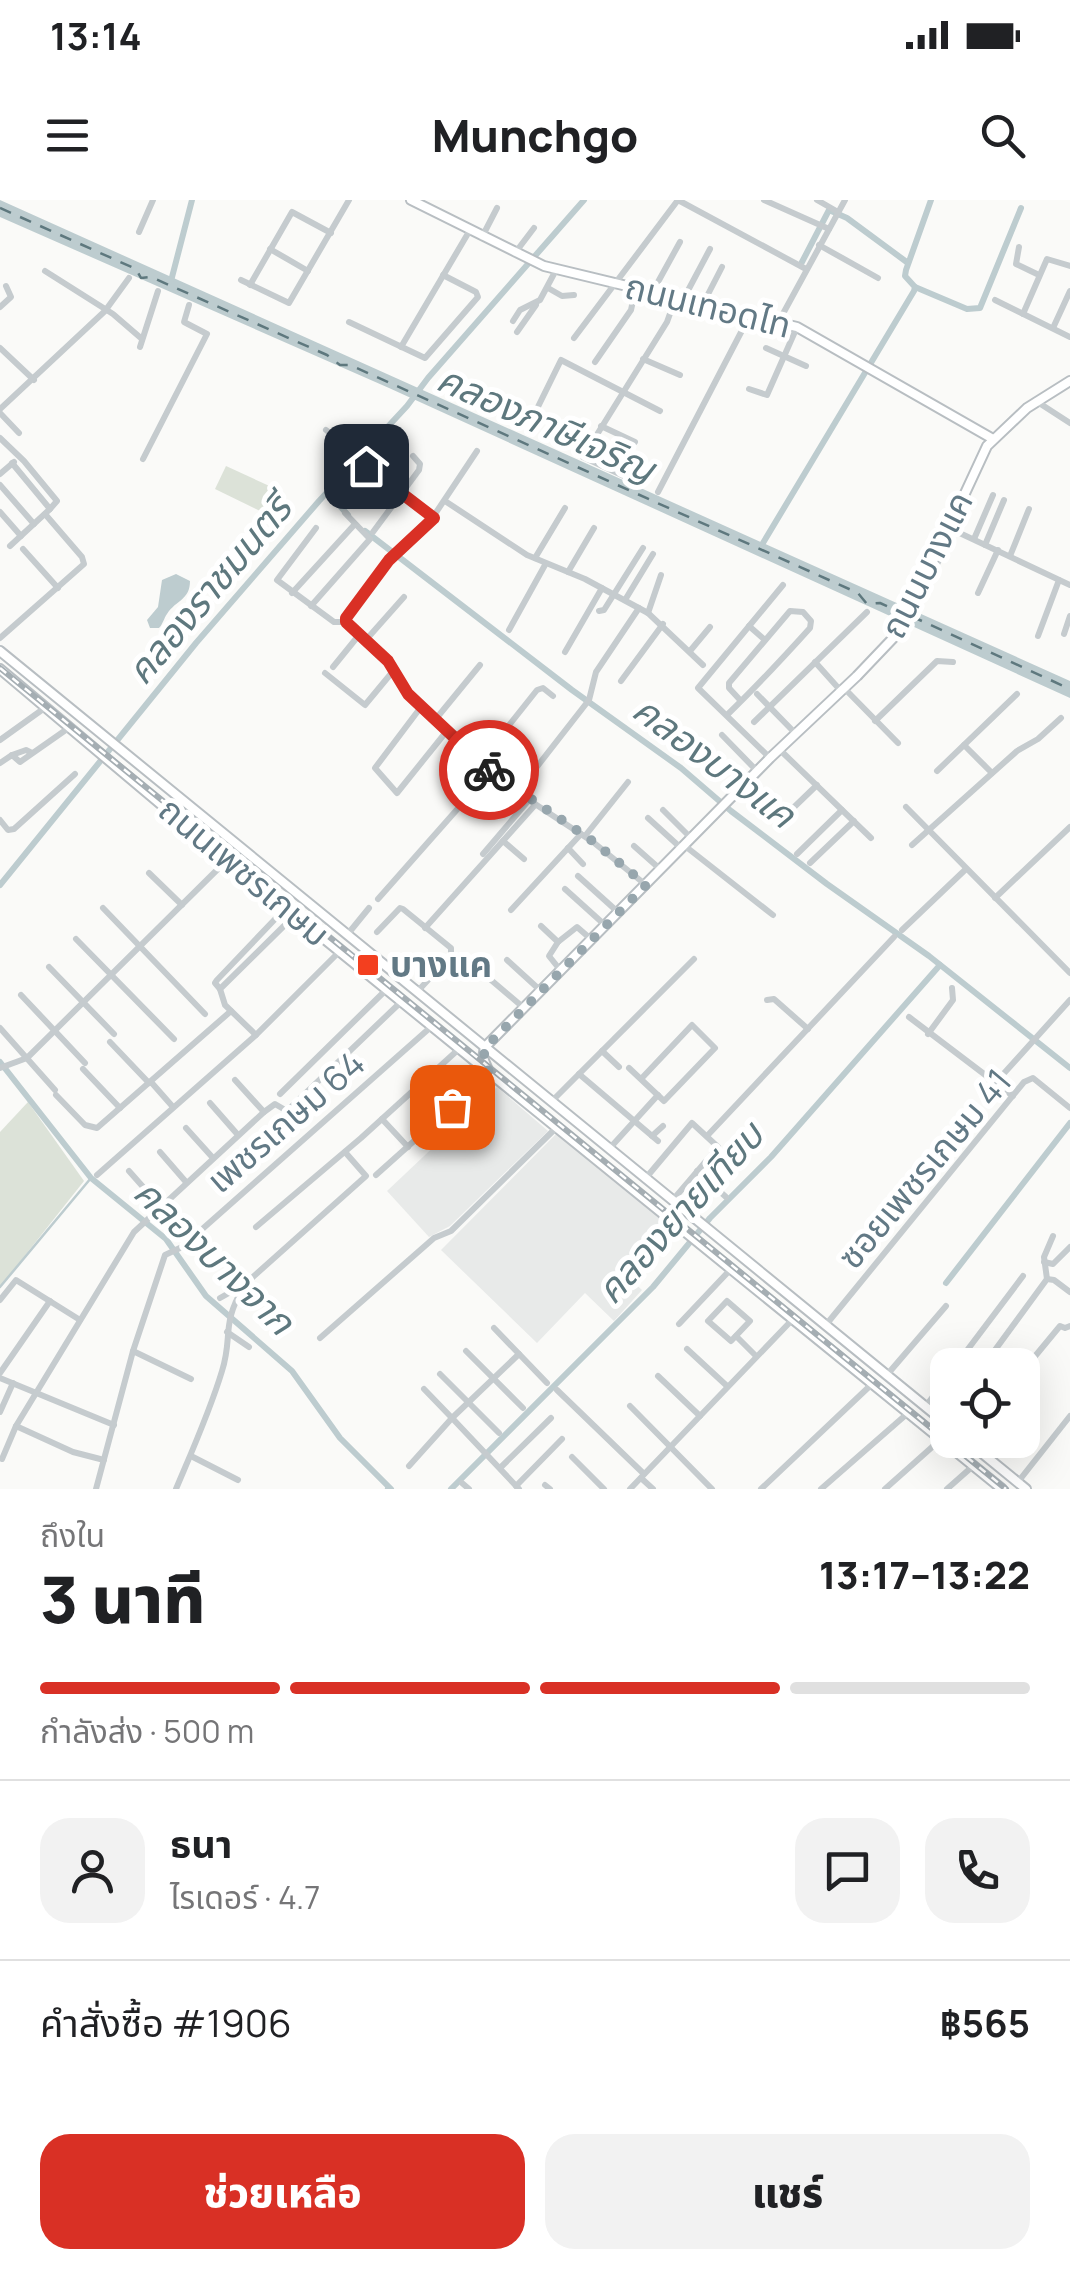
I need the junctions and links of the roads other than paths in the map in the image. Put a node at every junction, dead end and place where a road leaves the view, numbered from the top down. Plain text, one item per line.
1 (154, 200) edge
2 (349, 200) edge
3 (411, 200) edge
4 (678, 200) edge
5 (764, 200) edge
6 (817, 200) edge
7 (845, 200) edge
8 (498, 208) dead end
9 (838, 212) junction
10 (534, 228) dead end
11 (829, 228) junction
12 (470, 230) junction
13 (139, 232) dead end
14 (330, 233) junction
15 (482, 237) junction
16 (680, 242) dead end
17 (819, 245) junction
18 (1018, 247) dead end
19 (270, 249) junction
20 (710, 249) dead end
21 (519, 256) junction
22 (1070, 266) edge
23 (722, 267) dead end
24 (806, 269) junction
25 (45, 270) dead end
26 (308, 270) junction
27 (556, 270) junction
28 (443, 275) junction
29 (1039, 275) junction
30 (129, 278) dead end
31 (878, 278) dead end
32 (242, 280) dead end
33 (614, 283) junction
34 (250, 285) junction
35 (6, 286) dead end
36 (548, 288) junction
37 (636, 288) junction
38 (158, 290) dead end
39 (653, 291) junction
40 (1070, 291) edge
41 (574, 295) dead end
42 (680, 298) junction
43 (994, 300) dead end
44 (536, 304) junction
45 (703, 304) junction
46 (189, 305) dead end
47 (0, 307) edge
48 (105, 311) junction
49 (751, 314) junction
50 (1023, 314) junction
51 (513, 321) dead end
52 (779, 321) junction
53 (348, 322) dead end
54 (798, 326) junction
55 (1053, 328) junction
56 (517, 332) dead end
57 (1070, 337) edge
58 (574, 338) dead end
59 (400, 346) junction
60 (0, 348) edge
61 (766, 348) dead end
62 (784, 357) junction
63 (643, 360) junction
64 (595, 362) dead end
65 (806, 366) dead end
66 (680, 375) dead end
67 (34, 380) junction
68 (1070, 381) edge
69 (749, 389) dead end
70 (621, 393) junction
71 (1036, 401) junction
72 (0, 411) edge
73 (660, 411) dead end
74 (530, 423) dead end
75 (1070, 423) edge
76 (601, 426) junction
77 (326, 430) dead end
78 (19, 433) dead end
79 (0, 438) edge
80 (994, 439) junction
81 (635, 442) dead end
82 (477, 451) dead end
83 (19, 456) junction
84 (413, 456) dead end
85 (143, 459) dead end
86 (12, 463) junction
87 (0, 474) edge
88 (626, 476) dead end
89 (0, 484) edge
90 (658, 492) dead end
91 (402, 493) junction
92 (993, 496) dead end
93 (1004, 500) dead end
94 (445, 501) junction
95 (565, 508) dead end
96 (1029, 509) dead end
97 (0, 512) edge
98 (47, 512) junction
99 (346, 513) dead end
100 (434, 518) junction
101 (34, 524) junction
102 (354, 524) junction
103 (316, 528) dead end
104 (594, 528) dead end
105 (949, 528) junction
106 (372, 532) dead end
107 (21, 536) junction
108 (974, 540) junction
109 (985, 544) junction
110 (10, 546) dead end
111 (643, 548) dead end
112 (23, 549) dead end
113 (998, 550) junction
114 (653, 554) dead end
115 (1010, 556) junction
116 (534, 559) junction
117 (546, 565) junction
118 (568, 572) junction
119 (661, 575) dead end
120 (1059, 580) junction
121 (1070, 585) edge
122 (783, 586) dead end
123 (58, 588) junction
124 (602, 588) junction
125 (978, 593) dead end
126 (292, 594) junction
127 (615, 594) junction
128 (404, 597) dead end
129 (624, 600) junction
130 (311, 606) junction
131 (639, 608) junction
132 (599, 611) dead end
133 (648, 612) junction
134 (866, 612) dead end
135 (1070, 616) edge
136 (346, 620) junction
137 (663, 624) junction
138 (749, 626) junction
139 (710, 628) dead end
140 (509, 630) dead end
141 (1064, 634) dead end
142 (1038, 636) dead end
143 (0, 638) edge
144 (362, 638) junction
145 (765, 640) junction
146 (0, 651) edge
147 (690, 651) junction
148 (565, 652) dead end
149 (815, 662) junction
150 (953, 662) dead end
151 (480, 664) dead end
152 (704, 665) dead end
153 (0, 669) edge
154 (394, 670) junction
155 (622, 681) dead end
156 (842, 689) junction
157 (757, 694) dead end
158 (1017, 694) dead end
159 (553, 696) dead end
160 (741, 702) junction
161 (46, 707) junction
162 (421, 707) junction
163 (770, 707) junction
164 (727, 715) junction
165 (1061, 718) dead end
166 (435, 720) junction
167 (875, 721) junction
168 (754, 722) dead end
169 (70, 727) junction
170 (446, 732) junction
171 (722, 734) dead end
172 (796, 734) junction
173 (0, 740) edge
174 (898, 743) dead end
175 (964, 745) junction
176 (779, 749) junction
177 (770, 758) junction
178 (0, 763) edge
179 (480, 763) junction
180 (757, 771) junction
181 (937, 771) dead end
182 (491, 772) junction
183 (75, 774) dead end
184 (992, 774) junction
185 (628, 782) dead end
186 (816, 785) junction
187 (518, 791) junction
188 (532, 802) junction
189 (906, 807) dead end
190 (663, 810) dead end
191 (842, 810) junction
192 (789, 812) dead end
193 (648, 818) dead end
194 (0, 820) edge
195 (854, 821) junction
196 (1070, 828) edge
197 (927, 832) junction
198 (583, 835) junction
199 (871, 838) dead end
200 (504, 841) junction
201 (687, 845) junction
202 (912, 845) dead end
203 (634, 846) dead end
204 (568, 848) junction
205 (483, 854) dead end
206 (797, 854) dead end
207 (524, 859) dead end
208 (227, 860) junction
209 (810, 863) dead end
210 (583, 864) dead end
211 (966, 869) junction
212 (661, 870) junction
213 (149, 873) dead end
214 (578, 876) dead end
215 (646, 885) junction
216 (564, 889) dead end
217 (994, 898) junction
218 (378, 899) dead end
219 (182, 905) junction
220 (103, 908) dead end
221 (369, 908) dead end
222 (511, 910) dead end
223 (618, 913) junction
224 (295, 915) junction
225 (773, 915) dead end
226 (278, 916) dead end
227 (541, 926) dead end
228 (606, 926) junction
229 (426, 928) junction
230 (902, 930) dead end
231 (378, 932) dead end
232 (347, 935) junction
233 (894, 936) dead end
234 (76, 939) dead end
235 (592, 940) junction
236 (558, 942) junction
237 (140, 946) junction
238 (340, 952) junction
239 (239, 956) junction
240 (694, 959) dead end
241 (507, 960) dead end
242 (246, 963) junction
243 (50, 967) dead end
244 (561, 970) junction
245 (1070, 973) edge
246 (228, 974) junction
247 (484, 974) dead end
248 (112, 975) junction
249 (387, 988) junction
250 (952, 988) dead end
251 (541, 991) junction
252 (417, 992) junction
253 (21, 995) dead end
254 (767, 1000) dead end
255 (1070, 1000) edge
256 (402, 1001) junction
257 (84, 1003) junction
258 (524, 1008) junction
259 (230, 1011) junction
260 (205, 1014) dead end
261 (910, 1017) dead end
262 (432, 1026) junction
263 (0, 1028) edge
264 (808, 1030) junction
265 (55, 1031) junction
266 (114, 1034) dead end
267 (928, 1034) junction
268 (256, 1035) junction
269 (174, 1039) dead end
270 (110, 1042) dead end
271 (460, 1048) junction
272 (485, 1048) junction
273 (602, 1050) junction
274 (27, 1058) junction
275 (0, 1068) edge
276 (619, 1068) dead end
277 (629, 1068) dead end
278 (490, 1073) junction
279 (579, 1074) junction
280 (641, 1079) junction
281 (235, 1080) dead end
282 (150, 1082) junction
283 (997, 1082) junction
284 (280, 1094) dead end
285 (658, 1096) junction
286 (1013, 1096) junction
287 (552, 1102) junction
288 (210, 1103) dead end
289 (173, 1107) junction
290 (120, 1108) junction
291 (1070, 1108) edge
292 (264, 1112) junction
293 (382, 1119) junction
294 (635, 1121) junction
295 (663, 1126) dead end
296 (557, 1127) junction
297 (186, 1128) dead end
298 (238, 1135) junction
299 (707, 1136) junction
300 (408, 1147) junction
301 (610, 1149) junction
302 (160, 1152) dead end
303 (345, 1152) junction
304 (213, 1158) junction
305 (130, 1171) dead end
306 (697, 1172) junction
307 (97, 1175) dead end
308 (376, 1176) dead end
309 (646, 1179) junction
310 (186, 1182) junction
311 (726, 1196) dead end
312 (672, 1200) junction
313 (160, 1206) junction
314 (256, 1227) dead end
315 (1053, 1236) dead end
316 (1070, 1246) edge
317 (1043, 1262) junction
318 (731, 1268) junction
319 (1022, 1276) dead end
320 (1048, 1280) junction
321 (245, 1284) junction
322 (1070, 1292) edge
323 (220, 1298) dead end
324 (0, 1300) edge
325 (50, 1301) junction
326 (946, 1306) dead end
327 (792, 1319) junction
328 (80, 1320) junction
329 (679, 1324) dead end
330 (824, 1326) junction
331 (1070, 1326) edge
332 (494, 1328) dead end
333 (226, 1329) junction
334 (736, 1336) junction
335 (320, 1338) dead end
336 (249, 1347) dead end
337 (969, 1348) edge
338 (997, 1348) edge
339 (687, 1349) dead end
340 (1040, 1350) edge
341 (133, 1351) junction
342 (466, 1352) dead end
343 (519, 1354) junction
344 (756, 1356) junction
345 (866, 1360) junction
346 (856, 1370) junction
347 (440, 1374) dead end
348 (884, 1374) junction
349 (0, 1376) edge
350 (658, 1376) dead end
351 (493, 1378) junction
352 (191, 1379) dead end
353 (13, 1383) junction
354 (548, 1383) dead end
355 (872, 1384) junction
356 (727, 1386) junction
357 (424, 1389) dead end
358 (557, 1390) dead end
359 (36, 1392) junction
360 (930, 1400) edge
361 (468, 1402) junction
362 (630, 1406) dead end
363 (925, 1407) junction
364 (523, 1408) dead end
365 (930, 1411) edge
366 (0, 1412) edge
367 (908, 1413) junction
368 (700, 1416) junction
369 (1070, 1416) edge
370 (452, 1418) junction
371 (551, 1418) dead end
372 (114, 1424) junction
373 (16, 1426) junction
374 (930, 1432) edge
375 (499, 1433) dead end
376 (562, 1439) dead end
377 (670, 1448) junction
378 (930, 1449) edge
379 (2, 1453) edge
380 (190, 1455) junction
381 (572, 1457) dead end
382 (963, 1458) edge
383 (989, 1458) edge
384 (104, 1460) junction
385 (497, 1465) junction
386 (408, 1466) dead end
387 (973, 1466) junction
388 (642, 1476) junction
389 (238, 1480) dead end
390 (1018, 1482) junction
391 (516, 1486) edge
392 (96, 1489) edge
393 (176, 1489) edge
394 (506, 1489) edge
395 (604, 1489) edge
396 (630, 1489) edge
397 (652, 1489) edge
398 (712, 1489) edge
399 (761, 1489) edge
400 (821, 1489) edge
401 (885, 1489) edge
402 (947, 1489) edge
403 (1002, 1489) edge
404 (1026, 1489) edge

1 - 13 street
2 - 14 street
3 - 12 main road, ถนนเทอดไท
4 - 24 street
4 - 33 street
5 - 11 street
6 - 9 street
7 - 9 street
8 - 15 street
9 - 11 street
10 - 21 street
11 - 17 street
12 - 15 main road, ถนนเทอดไท
12 - 28 street
14 - 19 street
14 - 26 street
15 - 21 main road, ถนนเทอดไท
16 - 39 street
17 - 24 street
17 - 31 street
18 - 29 street
19 - 26 street
19 - 34 street
20 - 42 street
21 - 27 main road, ถนนเทอดไท
22 - 29 street
23 - 45 street
24 - 52 street
25 - 48 street
26 - 34 street
27 - 33 main road, ถนนเทอดไท
27 - 36 street
28 - 59 street
28 - 59 street
29 - 50 street
30 - 48 street
32 - 34 street
33 - 37 main road, ถนนเทอดไท
33 - 58 street
35 - 47 street
36 - 41 street
36 - 44 street
37 - 39 main road, ถนนเทอดไท
37 - 64 street
38 - 48 street
39 - 42 main road, ถนนเทอดไท
40 - 55 street
42 - 45 main road, ถนนเทอดไท
42 - 63 street
43 - 50 street
44 - 51 street
44 - 56 street
45 - 49 main road, ถนนเทอดไท
46 - 85 street
48 - 67 street
49 - 52 main road, ถนนเทอดไท
49 - 90 street
50 - 55 street
52 - 54 main road, ถนนเทอดไท
53 - 59 street
54 - 62 street
54 - 80 main road, ถนนเทอดไท
55 - 57 street
60 - 67 street
61 - 62 street
62 - 65 street
62 - 69 street
63 - 66 street
63 - 70 street
67 - 72 street
68 - 71 main road, ถนนบางแค
70 - 73 street
70 - 74 street
70 - 76 street
71 - 75 street
71 - 80 main road, ถนนบางแค
72 - 78 street
76 - 81 street
76 - 88 street
77 - 91 street
79 - 83 street
80 - 105 main road, ถนนบางแค
82 - 94 street
83 - 86 street
83 - 98 street
84 - 91 street
86 - 87 street
86 - 98 street
89 - 101 street
91 - 100 street
91 - 106 street
92 - 108 street
93 - 109 street
94 - 100 street
94 - 116 street
95 - 116 street
96 - 115 street
97 - 107 street
98 - 101 street
98 - 123 street
99 - 102 street
100 - 136 street
101 - 107 street
102 - 126 street
102 - 130 street
103 - 126 street
104 - 118 street
105 - 105 street
105 - 108 street
105 - 156 main road, ถนนบางแค, bridge
107 - 110 street
108 - 109 street
109 - 113 street
111 - 127 street
112 - 123 street
113 - 115 street
113 - 125 street
114 - 129 street
115 - 120 street
116 - 117 street
117 - 118 street
117 - 140 street
118 - 124 street
119 - 133 street
120 - 121 street
120 - 142 street
122 - 138 street
123 - 143 street
124 - 127 street
124 - 148 street
126 - 130 street
127 - 129 street
127 - 132 street
128 - 144 street
129 - 131 street
130 - 136 street
131 - 133 street
131 - 187 street
133 - 137 street
134 - 149 street
135 - 141 street
136 - 144 street
137 - 147 street
137 - 155 street
138 - 145 street
138 - 164 street
139 - 147 street
144 - 154 street
144 - 154 street
145 - 160 street
145 - 160 street
146 - 232 main road, ถนนเพชรเกษม
147 - 152 street
149 - 156 street
149 - 163 street
150 - 167 street
151 - 166 street
153 - 161 main road, ถนนเพชรเกษม
154 - 162 street
156 - 167 street
156 - 172 main road, ถนนบางแค
157 - 163 street
158 - 175 street
159 - 179 street
160 - 164 street
161 - 169 main road, ถนนเพชรเกษม
161 - 173 street
162 - 166 street
162 - 170 street
163 - 168 street
163 - 172 street
164 - 177 street
165 - 184 street
166 - 170 street
167 - 174 street
169 - 178 street
169 - 208 main road, ถนนเพชรเกษม
170 - 179 street
171 - 180 street
172 - 176 main road, ถนนบางแค
175 - 181 street
175 - 184 street
176 - 177 main road, ถนนบางแค
176 - 186 street
177 - 180 main road, ถนนบางแค
179 - 182 street
180 - 201 main road, ถนนบางแค
182 - 187 street
182 - 218 street
183 - 194 street
184 - 197 street
185 - 198 street
186 - 191 street
186 - 192 street
187 - 188 street
188 - 198 street
188 - 200 street
188 - 205 street
189 - 197 street
190 - 201 street
191 - 195 street
191 - 206 street
193 - 201 street
195 - 199 street
195 - 209 street
196 - 217 street
197 - 202 street
197 - 211 street
198 - 204 street
198 - 215 street
200 - 207 street
200 - 229 street
201 - 212 main road, ถนนบางแค
201 - 225 street
203 - 212 street
204 - 210 street
204 - 222 street
208 - 219 street
208 - 224 main road, ถนนเพชรเกษม
211 - 217 street
211 - 230 street
212 - 215 main road, ถนนบางแค
213 - 219 street
214 - 223 street
215 - 223 main road, ถนนบางแค
216 - 228 street
217 - 245 street
219 - 237 street
220 - 237 street
221 - 232 street
223 - 228 main road, ถนนบางแค
224 - 238 main road, ถนนเพชรเกษม
224 - 242 street
226 - 239 street
227 - 236 street
228 - 235 main road, ถนนบางแค
229 - 231 street
229 - 252 street
232 - 252 main road, ถนนเพชรเกษม
233 - 264 street
234 - 248 street
235 - 236 street
235 - 244 main road, ถนนบางแค
236 - 244 street
237 - 248 street
237 - 260 street
238 - 249 main road, ถนนเพชรเกษม
238 - 268 street
239 - 242 street
239 - 246 street
240 - 273 street
241 - 251 street
242 - 246 street
243 - 257 street
244 - 251 main road, ถนนบางแค
246 - 259 street
247 - 258 street
248 - 257 street
248 - 269 street
249 - 256 main road, ถนนเพชรเกษม
249 - 284 street
250 - 267 street
251 - 258 main road, ถนนบางแค
252 - 272 main road, ถนนเพชรเกษม
253 - 265 street
254 - 264 street
255 - 283 street, ซอยเพชรเกษม 41
256 - 262 main road, ถนนเพชรเกษม
256 - 292 street
257 - 265 street
257 - 266 street
258 - 272 main road, ถนนบางแค
259 - 268 street
259 - 282 street
261 - 267 street, ซอยเพชรเกษม 41
262 - 271 main road, ถนนเพชรเกษม
262 - 341 street, เพชรเกษม 64
263 - 274 street
264 - 299 street
265 - 274 street
265 - 290 street
267 - 283 street, ซอยเพชรเกษม 41
268 - 289 street
270 - 282 street
271 - 278 main road, ถนนเพชรเกษม
271 - 293 street
272 - 278 main road
272 - 287 main road, ถนนเพชรเกษม
273 - 276 street
273 - 279 street
274 - 275 street
274 - 290 street
277 - 280 street
278 - 296 main road, ถนนเพชรเกษม
278 - 300 street
279 - 287 street
279 - 294 street
280 - 285 street
280 - 285 street
281 - 292 street
282 - 289 street
282 - 290 street
283 - 286 street, ซอยเพชรเกษม 41
285 - 294 street
286 - 291 street, ซอยเพชรเกษม 41
286 - 330 street, ซอยเพชรเกษม 41
287 - 301 main road, ถนนเพชรเกษม
288 - 298 street
289 - 307 street
292 - 298 street
293 - 300 street
293 - 303 street
294 - 295 street
294 - 301 street
296 - 318 main road, ถนนเพชรเกษม
296 - 335 street
297 - 304 street
298 - 304 street
299 - 306 street
299 - 309 street
300 - 308 street
301 - 309 main road, ถนนเพชรเกษม
302 - 310 street
303 - 314 street
303 - 321 street
304 - 310 street
305 - 313 street
306 - 311 street
306 - 312 street
309 - 312 main road, ถนนเพชรเกษม
310 - 313 street
312 - 330 main road, ถนนเพชรเกษม
313 - 328 street
315 - 317 street
316 - 317 street
317 - 320 street
318 - 327 main road, ถนนเพชรเกษม
318 - 329 street
319 - 337 street
320 - 322 street
320 - 338 street
321 - 323 street
321 - 333 street
324 - 325 street
325 - 328 street
325 - 349 street
326 - 348 street
327 - 344 street
327 - 346 main road, ถนนเพชรเกษม
328 - 359 street
330 - 345 main road, ถนนเพชรเกษม
331 - 340 street
332 - 343 street
333 - 336 street
333 - 380 street
334 - 334 street
334 - 344 street
339 - 356 street
341 - 352 street
341 - 372 street
342 - 351 street
343 - 351 street
343 - 354 street
344 - 356 street
345 - 346 main road
345 - 348 main road, ถนนเพชรเกษม
346 - 355 main road, ถนนเพชรเกษม
347 - 361 street
348 - 355 main road
348 - 363 main road, ถนนเพชรเกษม
349 - 353 street
350 - 368 street
351 - 361 street
351 - 364 street
353 - 359 street
353 - 366 street
355 - 367 main road, ถนนเพชรเกษม
355 - 399 street
356 - 368 street
357 - 370 street
358 - 388 street
359 - 372 street
359 - 373 street
360 - 363 street
361 - 370 street
361 - 375 street
362 - 377 street
363 - 365 main road, ถนนเพชรเกษม
367 - 374 main road, ถนนเพชรเกษม
367 - 400 street
368 - 377 street
369 - 390 street
370 - 385 street
370 - 386 street
371 - 385 street
372 - 384 street
373 - 379 street
373 - 384 street
376 - 391 street
377 - 388 street
377 - 398 street
378 - 401 street
380 - 389 street
380 - 393 street
381 - 395 street
382 - 387 main road, ถนนเพชรเกษม
383 - 390 main road
384 - 392 street
385 - 391 street
387 - 402 street
387 - 403 main road, ถนนเพชรเกษม
388 - 396 street
388 - 397 street
390 - 404 main road
391 - 394 street

